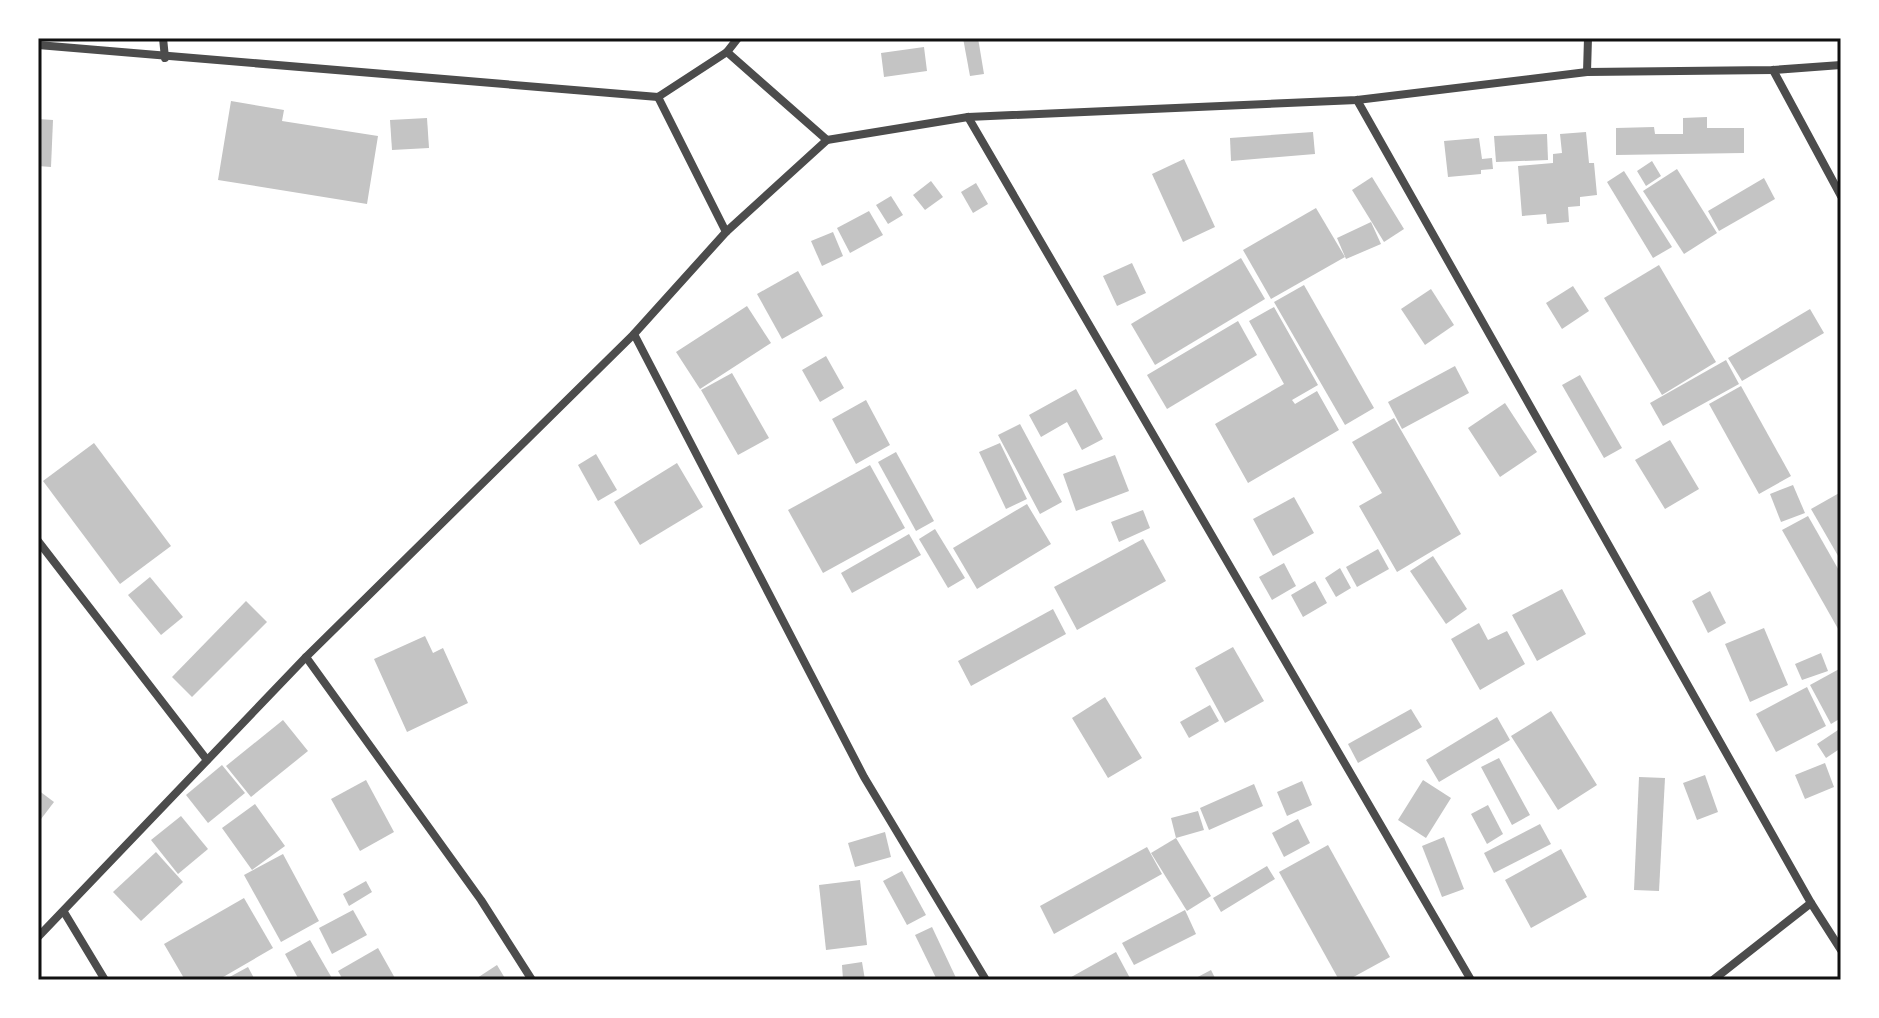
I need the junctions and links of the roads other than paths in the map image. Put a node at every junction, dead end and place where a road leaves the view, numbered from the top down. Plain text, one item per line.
1 (163, 38) edge
2 (738, 38) edge
3 (1588, 38) edge
4 (38, 45) edge
5 (727, 52) junction
6 (165, 58) junction
7 (1841, 65) edge
8 (1773, 70) junction
9 (1587, 72) junction
10 (658, 97) junction
11 (1357, 100) junction
12 (968, 117) junction
13 (827, 140) junction
14 (1841, 196) edge
15 (726, 232) junction
16 (634, 334) junction
17 (38, 541) edge
18 (306, 657) junction
19 (207, 760) junction
20 (1811, 903) junction
21 (64, 912) junction
22 (38, 937) edge
23 (1841, 950) edge
24 (105, 980) edge
25 (532, 980) edge
26 (986, 980) edge
27 (1471, 980) edge
28 (1713, 980) edge

1 - 6 street
2 - 5 street
3 - 9 street
4 - 6 street
5 - 10 street
5 - 13 street
6 - 10 street
7 - 8 street
8 - 9 street
8 - 14 street
9 - 11 street
10 - 15 street
11 - 12 street
11 - 20 street
12 - 13 street
12 - 27 street
13 - 15 street
15 - 16 street
16 - 18 street
16 - 26 street
17 - 19 street
18 - 19 street
18 - 25 street
19 - 21 street
20 - 23 street
20 - 28 street
21 - 22 street
21 - 24 street

